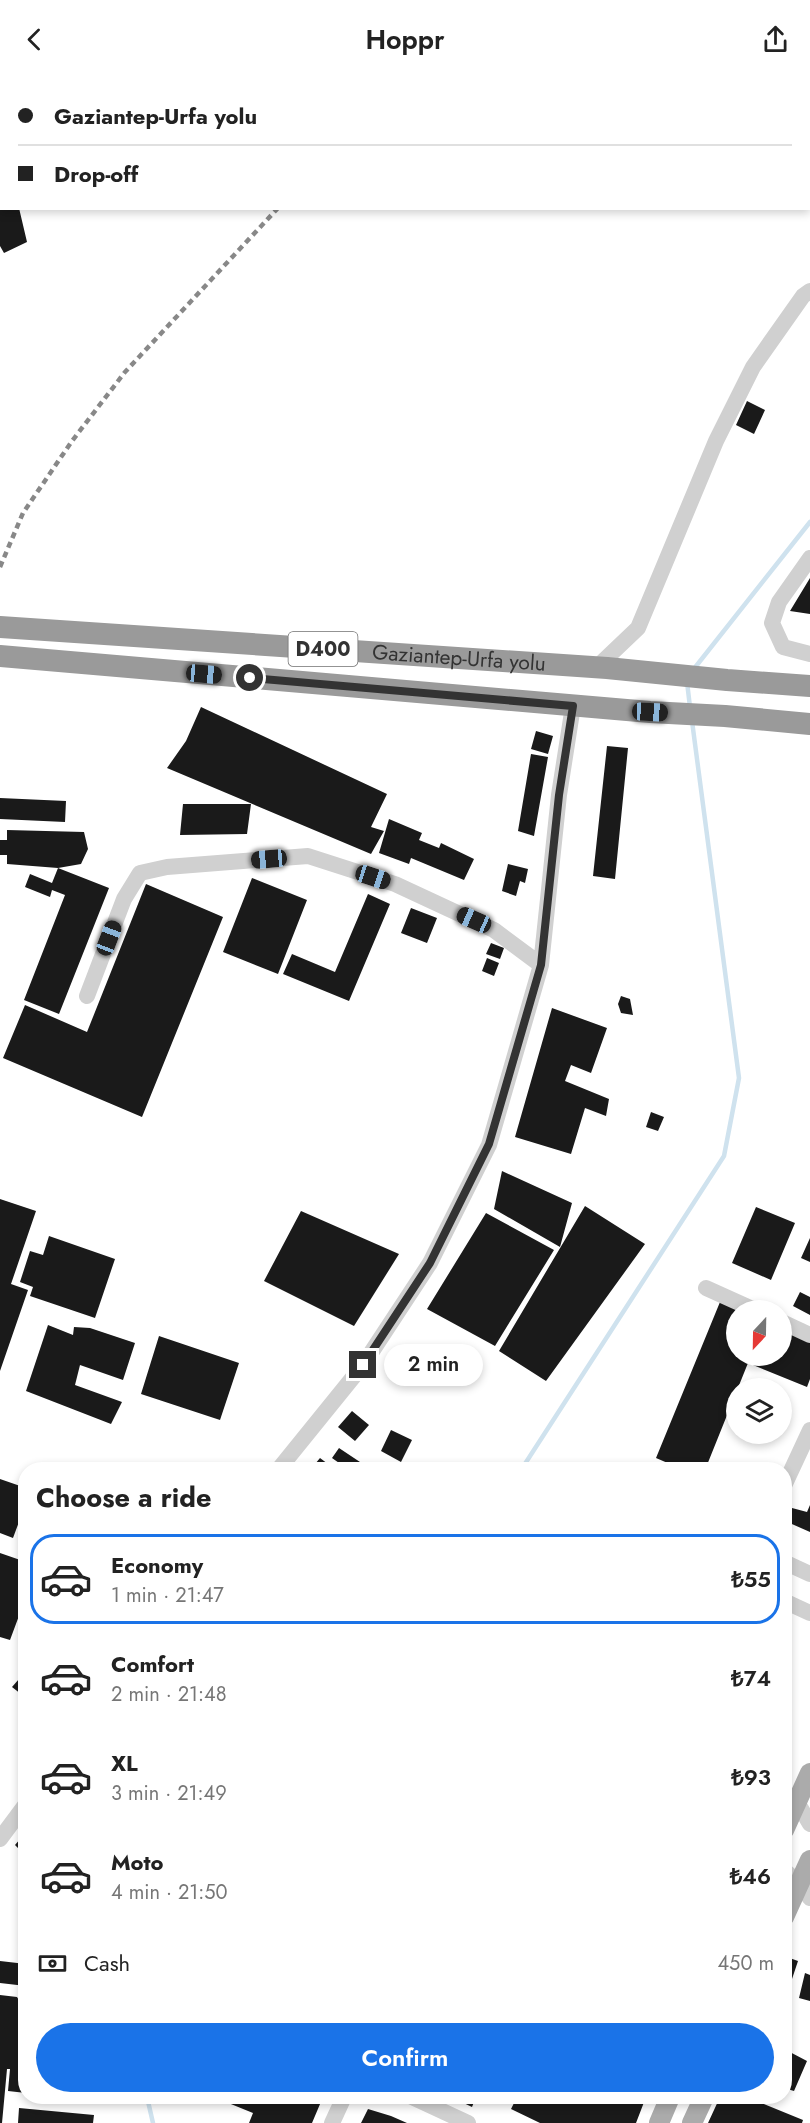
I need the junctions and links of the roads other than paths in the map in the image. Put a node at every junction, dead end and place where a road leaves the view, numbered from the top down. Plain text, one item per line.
1 (810, 291) edge
2 (810, 558) edge
3 (0, 627) edge
4 (810, 654) edge
5 (0, 656) edge
6 (596, 668) junction
7 (810, 686) edge
8 (573, 706) junction
9 (810, 724) edge
10 (541, 965) junction
11 (87, 996) dead end
12 (706, 1288) dead end
13 (733, 1300) edge
14 (792, 1327) edge
15 (810, 1335) edge
16 (810, 1430) edge
17 (284, 1462) edge
18 (792, 1469) edge
19 (792, 1566) edge
20 (810, 1574) edge
21 (792, 1605) edge
22 (810, 1613) edge
23 (810, 1773) edge
24 (797, 1802) junction
25 (792, 1813) edge
26 (18, 1815) edge
27 (810, 1824) edge
28 (0, 1839) edge
29 (810, 1860) edge
30 (792, 1878) edge
31 (805, 1891) edge
32 (792, 1907) edge
33 (341, 2104) edge
34 (427, 2104) edge
35 (667, 2104) edge
36 (701, 2104) edge
37 (332, 2123) edge
38 (468, 2123) edge
39 (659, 2123) edge
40 (692, 2123) edge

1 - 6 street
2 - 4 street
3 - 6 highway, Gaziantep-Urfa yolu / D400
5 - 8 highway, Gaziantep-Urfa yolu / D400
6 - 7 highway, Gaziantep-Urfa yolu / D400
8 - 9 highway, Gaziantep-Urfa yolu / D400
8 - 10 street
10 - 11 street
10 - 17 street
12 - 13 street
14 - 15 street
16 - 18 street
19 - 20 street
21 - 22 street
23 - 24 main road
24 - 25 main road
24 - 27 street
26 - 28 street
29 - 31 main road
30 - 31 street
31 - 32 main road
33 - 37 street
34 - 38 street
35 - 39 main road
36 - 40 main road

